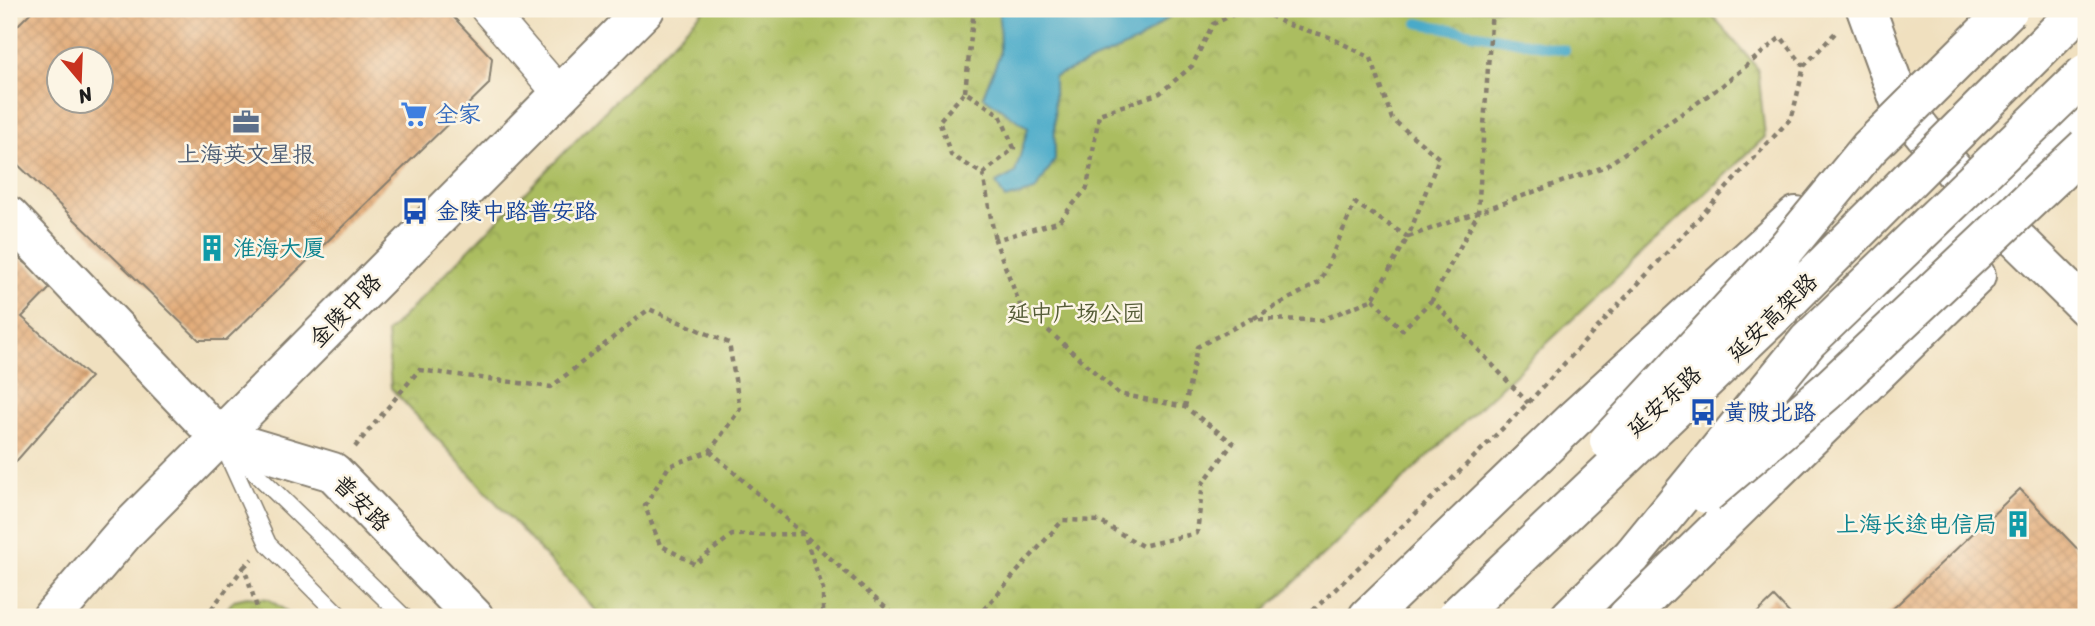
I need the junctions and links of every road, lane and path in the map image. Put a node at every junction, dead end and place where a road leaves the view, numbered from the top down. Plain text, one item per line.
1 (486, 9) edge
2 (645, 9) edge
3 (974, 9) edge
4 (1245, 9) edge
5 (1258, 9) edge
6 (1492, 9) edge
7 (1992, 9) edge
8 (2009, 9) edge
9 (2073, 9) edge
10 (2080, 9) edge
11 (1853, 18) edge
12 (1804, 66) junction
13 (2086, 73) edge
14 (965, 92) junction
15 (561, 95) junction
16 (1901, 106) junction
17 (2086, 108) edge
18 (1934, 147) junction
19 (2086, 147) edge
20 (1869, 148) junction
21 (2086, 171) edge
22 (983, 174) junction
23 (1981, 204) junction
24 (1478, 213) junction
25 (9, 216) edge
26 (2016, 236) junction
27 (1408, 237) junction
28 (995, 240) junction
29 (1373, 299) junction
30 (1432, 299) junction
31 (2086, 307) edge
32 (1251, 319) junction
33 (1528, 403) junction
34 (1185, 407) junction
35 (220, 438) junction
36 (710, 451) junction
37 (333, 472) junction
38 (804, 534) junction
39 (268, 544) junction
40 (1632, 556) junction
41 (244, 567) junction
42 (52, 617) edge
43 (205, 617) edge
44 (260, 617) edge
45 (341, 617) edge
46 (404, 617) edge
47 (474, 617) edge
48 (823, 617) edge
49 (896, 617) edge
50 (977, 617) edge
51 (1306, 617) edge
52 (1366, 617) edge
53 (1435, 617) edge
54 (1450, 617) edge
55 (1456, 617) edge
56 (1560, 617) edge
57 (1570, 617) edge
58 (1627, 617) edge

1 - 15 street
2 - 15 main road, 金陵中路
3 - 14 path
4 - 28 path
5 - 27 path
6 - 24 path
7 - 16 main road
8 - 20 main road, bridge
9 - 18 main road, 延安东路
10 - 55 main road, 延安高架路, bridge
11 - 12 path
11 - 16 main road
12 - 24 path
12 - 33 path
13 - 40 main road, 延安高架路, bridge
14 - 22 path
14 - 22 path
15 - 35 main road, 金陵中路
16 - 18 main road
16 - 52 main road
17 - 23 main road
18 - 23 main road
18 - 53 main road, 延安东路
19 - 40 main road, bridge
20 - 52 main road, bridge
20 - 54 main road, bridge
21 - 26 main road
22 - 28 path
23 - 26 main road
23 - 56 main road
24 - 27 path
24 - 30 path
25 - 35 main road, 普安路
26 - 31 main road
26 - 58 main road
27 - 29 path
27 - 32 path
28 - 34 path
29 - 30 path
29 - 32 path
30 - 33 path
32 - 34 path
33 - 51 path
34 - 50 path
35 - 37 main road, 普安路
35 - 39 lane, 普安路
35 - 42 main road, 金陵中路
35 - 46 lane, 普安路
36 - 37 path
36 - 38 path
36 - 38 path
37 - 47 main road, 普安路
38 - 48 path
38 - 49 path
39 - 41 path
39 - 45 lane, 普安路
40 - 57 main road, 延安高架路
41 - 43 path
41 - 44 path

